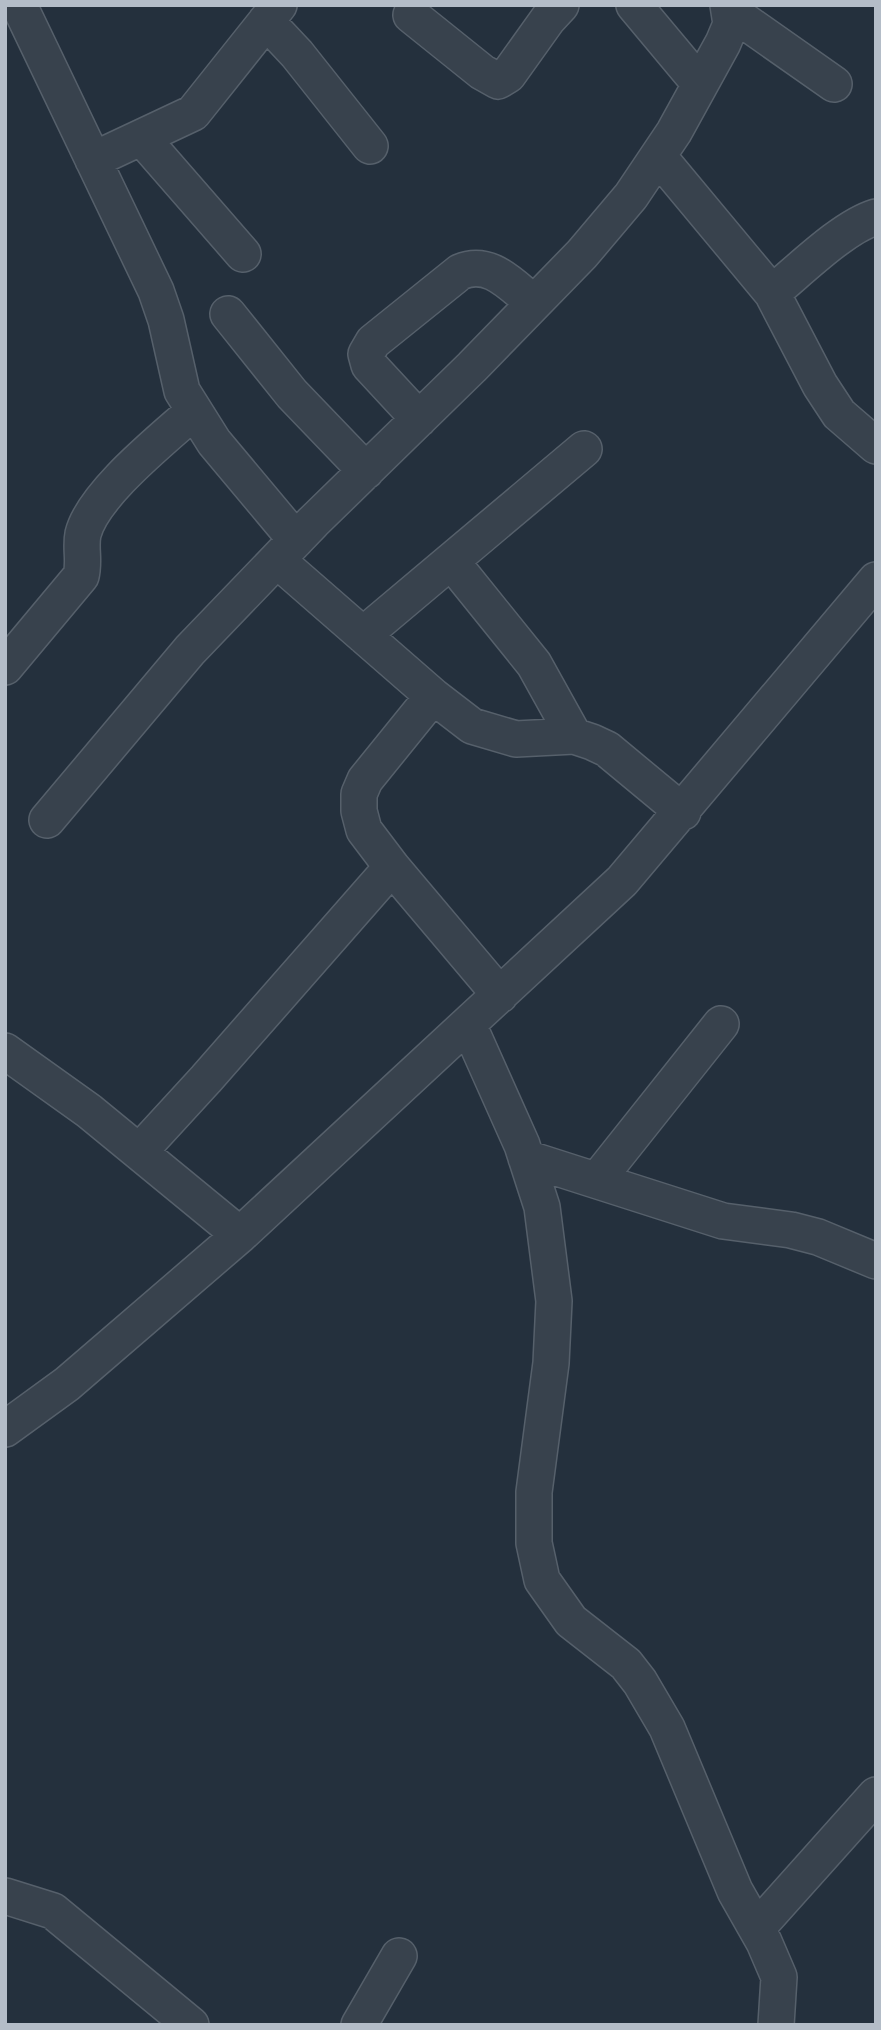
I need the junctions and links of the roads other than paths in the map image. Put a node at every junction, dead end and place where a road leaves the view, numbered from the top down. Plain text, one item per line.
1 (561, 5) edge
2 (634, 5) edge
3 (729, 8) edge
4 (273, 13) edge
5 (411, 15) dead end
6 (16, 19) edge
7 (700, 84) junction
8 (834, 84) dead end
9 (142, 138) junction
10 (370, 146) dead end
11 (658, 156) junction
12 (93, 160) junction
13 (876, 217) edge
14 (243, 254) dead end
15 (772, 293) junction
16 (534, 303) junction
17 (228, 314) dead end
18 (194, 411) junction
19 (419, 419) junction
20 (876, 446) edge
21 (584, 449) dead end
22 (366, 471) junction
23 (287, 550) junction
24 (451, 561) junction
25 (876, 580) edge
26 (363, 635) junction
27 (5, 667) edge
28 (433, 696) junction
29 (574, 736) junction
30 (683, 812) junction
31 (47, 820) dead end
32 (392, 867) junction
33 (500, 995) junction
34 (468, 1024) junction
35 (721, 1024) dead end
36 (5, 1051) edge
37 (139, 1152) junction
38 (526, 1158) junction
39 (597, 1180) junction
40 (240, 1235) junction
41 (876, 1261) edge
42 (5, 1429) edge
43 (876, 1795) edge
44 (5, 1896) edge
45 (757, 1928) junction
46 (399, 1956) dead end
47 (179, 2021) edge
48 (359, 2025) edge
49 (776, 2025) edge

1 - 5 street
2 - 7 street
3 - 7 street
3 - 8 street
4 - 9 street
4 - 10 street
6 - 12 street
7 - 11 street
9 - 12 street
9 - 14 street
11 - 15 street
11 - 16 street
12 - 18 street
13 - 15 street
15 - 20 street
16 - 19 street
16 - 19 street
17 - 22 street
18 - 23 street
18 - 27 street
19 - 22 street
21 - 24 street
22 - 23 street
23 - 26 street
23 - 31 street
24 - 26 street
24 - 29 street
25 - 30 street
26 - 28 street
28 - 29 street
28 - 32 street
29 - 30 street
30 - 33 street
32 - 33 street
32 - 37 street
33 - 34 street
34 - 38 street
34 - 40 street
35 - 39 street
36 - 37 street
37 - 40 street
38 - 39 street
38 - 45 street
39 - 41 street
40 - 42 street
43 - 45 street
44 - 47 street
45 - 49 street
46 - 48 street

